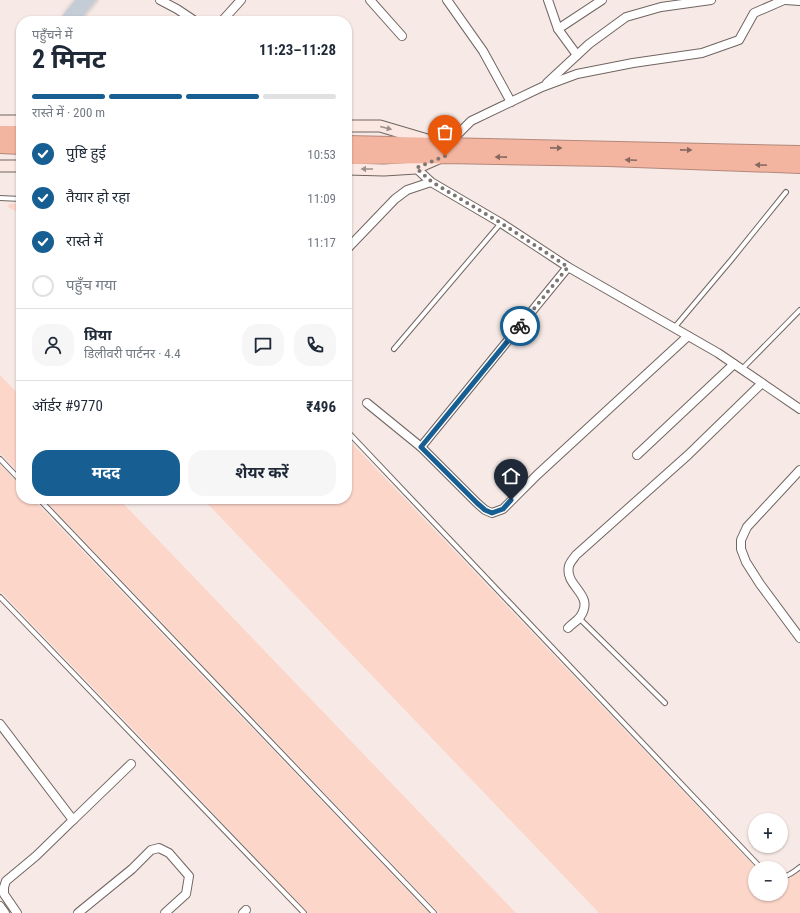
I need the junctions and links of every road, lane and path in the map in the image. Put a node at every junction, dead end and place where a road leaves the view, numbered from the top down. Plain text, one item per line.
1 (160, 0) edge
2 (241, 0) edge
3 (370, 0) edge
4 (447, 0) edge
5 (548, 0) edge
6 (602, 0) edge
7 (711, 0) edge
8 (785, 0) edge
9 (800, 1) edge
10 (188, 16) edge
11 (227, 16) edge
12 (558, 29) junction
13 (402, 36) dead end
14 (577, 55) junction
15 (542, 87) junction
16 (511, 102) junction
17 (0, 121) edge
18 (16, 121) edge
19 (352, 126) edge
20 (0, 133) edge
21 (16, 133) edge
22 (352, 143) edge
23 (0, 146) edge
24 (16, 147) edge
25 (446, 150) junction
26 (800, 153) edge
27 (352, 157) edge
28 (0, 166) edge
29 (16, 166) edge
30 (800, 166) edge
31 (416, 168) junction
32 (352, 169) edge
33 (432, 182) junction
34 (786, 192) dead end
35 (0, 198) edge
36 (16, 199) edge
37 (501, 223) junction
38 (352, 244) edge
39 (568, 267) junction
40 (800, 310) edge
41 (674, 328) junction
42 (688, 336) junction
43 (394, 348) dead end
44 (734, 364) junction
45 (742, 369) junction
46 (762, 383) junction
47 (367, 403) dead end
48 (800, 409) edge
49 (352, 436) edge
50 (421, 447) junction
51 (637, 455) dead end
52 (0, 459) edge
53 (800, 470) edge
54 (16, 476) edge
55 (44, 504) edge
56 (0, 597) edge
57 (579, 618) junction
58 (568, 628) dead end
59 (800, 638) edge
60 (665, 702) dead end
61 (0, 724) edge
62 (131, 764) dead end
63 (73, 820) junction
64 (754, 861) edge
65 (800, 867) edge
66 (788, 875) edge
67 (0, 906) edge
68 (5, 913) edge
69 (17, 913) edge
70 (78, 913) edge
71 (165, 913) edge
72 (304, 913) edge
73 (434, 913) edge

1 - 10 street
2 - 11 street
3 - 13 street
4 - 16 street
5 - 12 street
6 - 12 street
7 - 14 street
8 - 9 street
8 - 15 street
12 - 14 street
14 - 15 street
15 - 16 street
16 - 25 street
17 - 18 street
19 -> 25 street
20 - 21 highway
22 - 25 highway
23 - 24 highway
25 -> 26 highway
25 - 27 highway
30 -> 25 highway
25 - 31 street
28 - 29 street
31 -> 32 street
31 - 33 street
33 - 37 street
33 - 38 street
34 - 41 lane
35 - 36 lane
37 - 39 street
37 - 43 lane
39 - 41 street
39 - 50 street
40 - 45 lane
41 - 42 street
42 - 44 street
42 - 50 street
44 - 45 street
44 - 51 street
45 - 46 street
46 - 48 street
46 - 57 street
47 - 50 street
49 - 64 lane
52 - 54 lane
53 - 59 street
55 - 73 lane
56 - 72 lane
57 - 58 street
57 - 60 lane
61 - 63 street
62 - 63 street
63 - 69 street
65 - 66 lane
67 - 68 street
70 - 71 street

